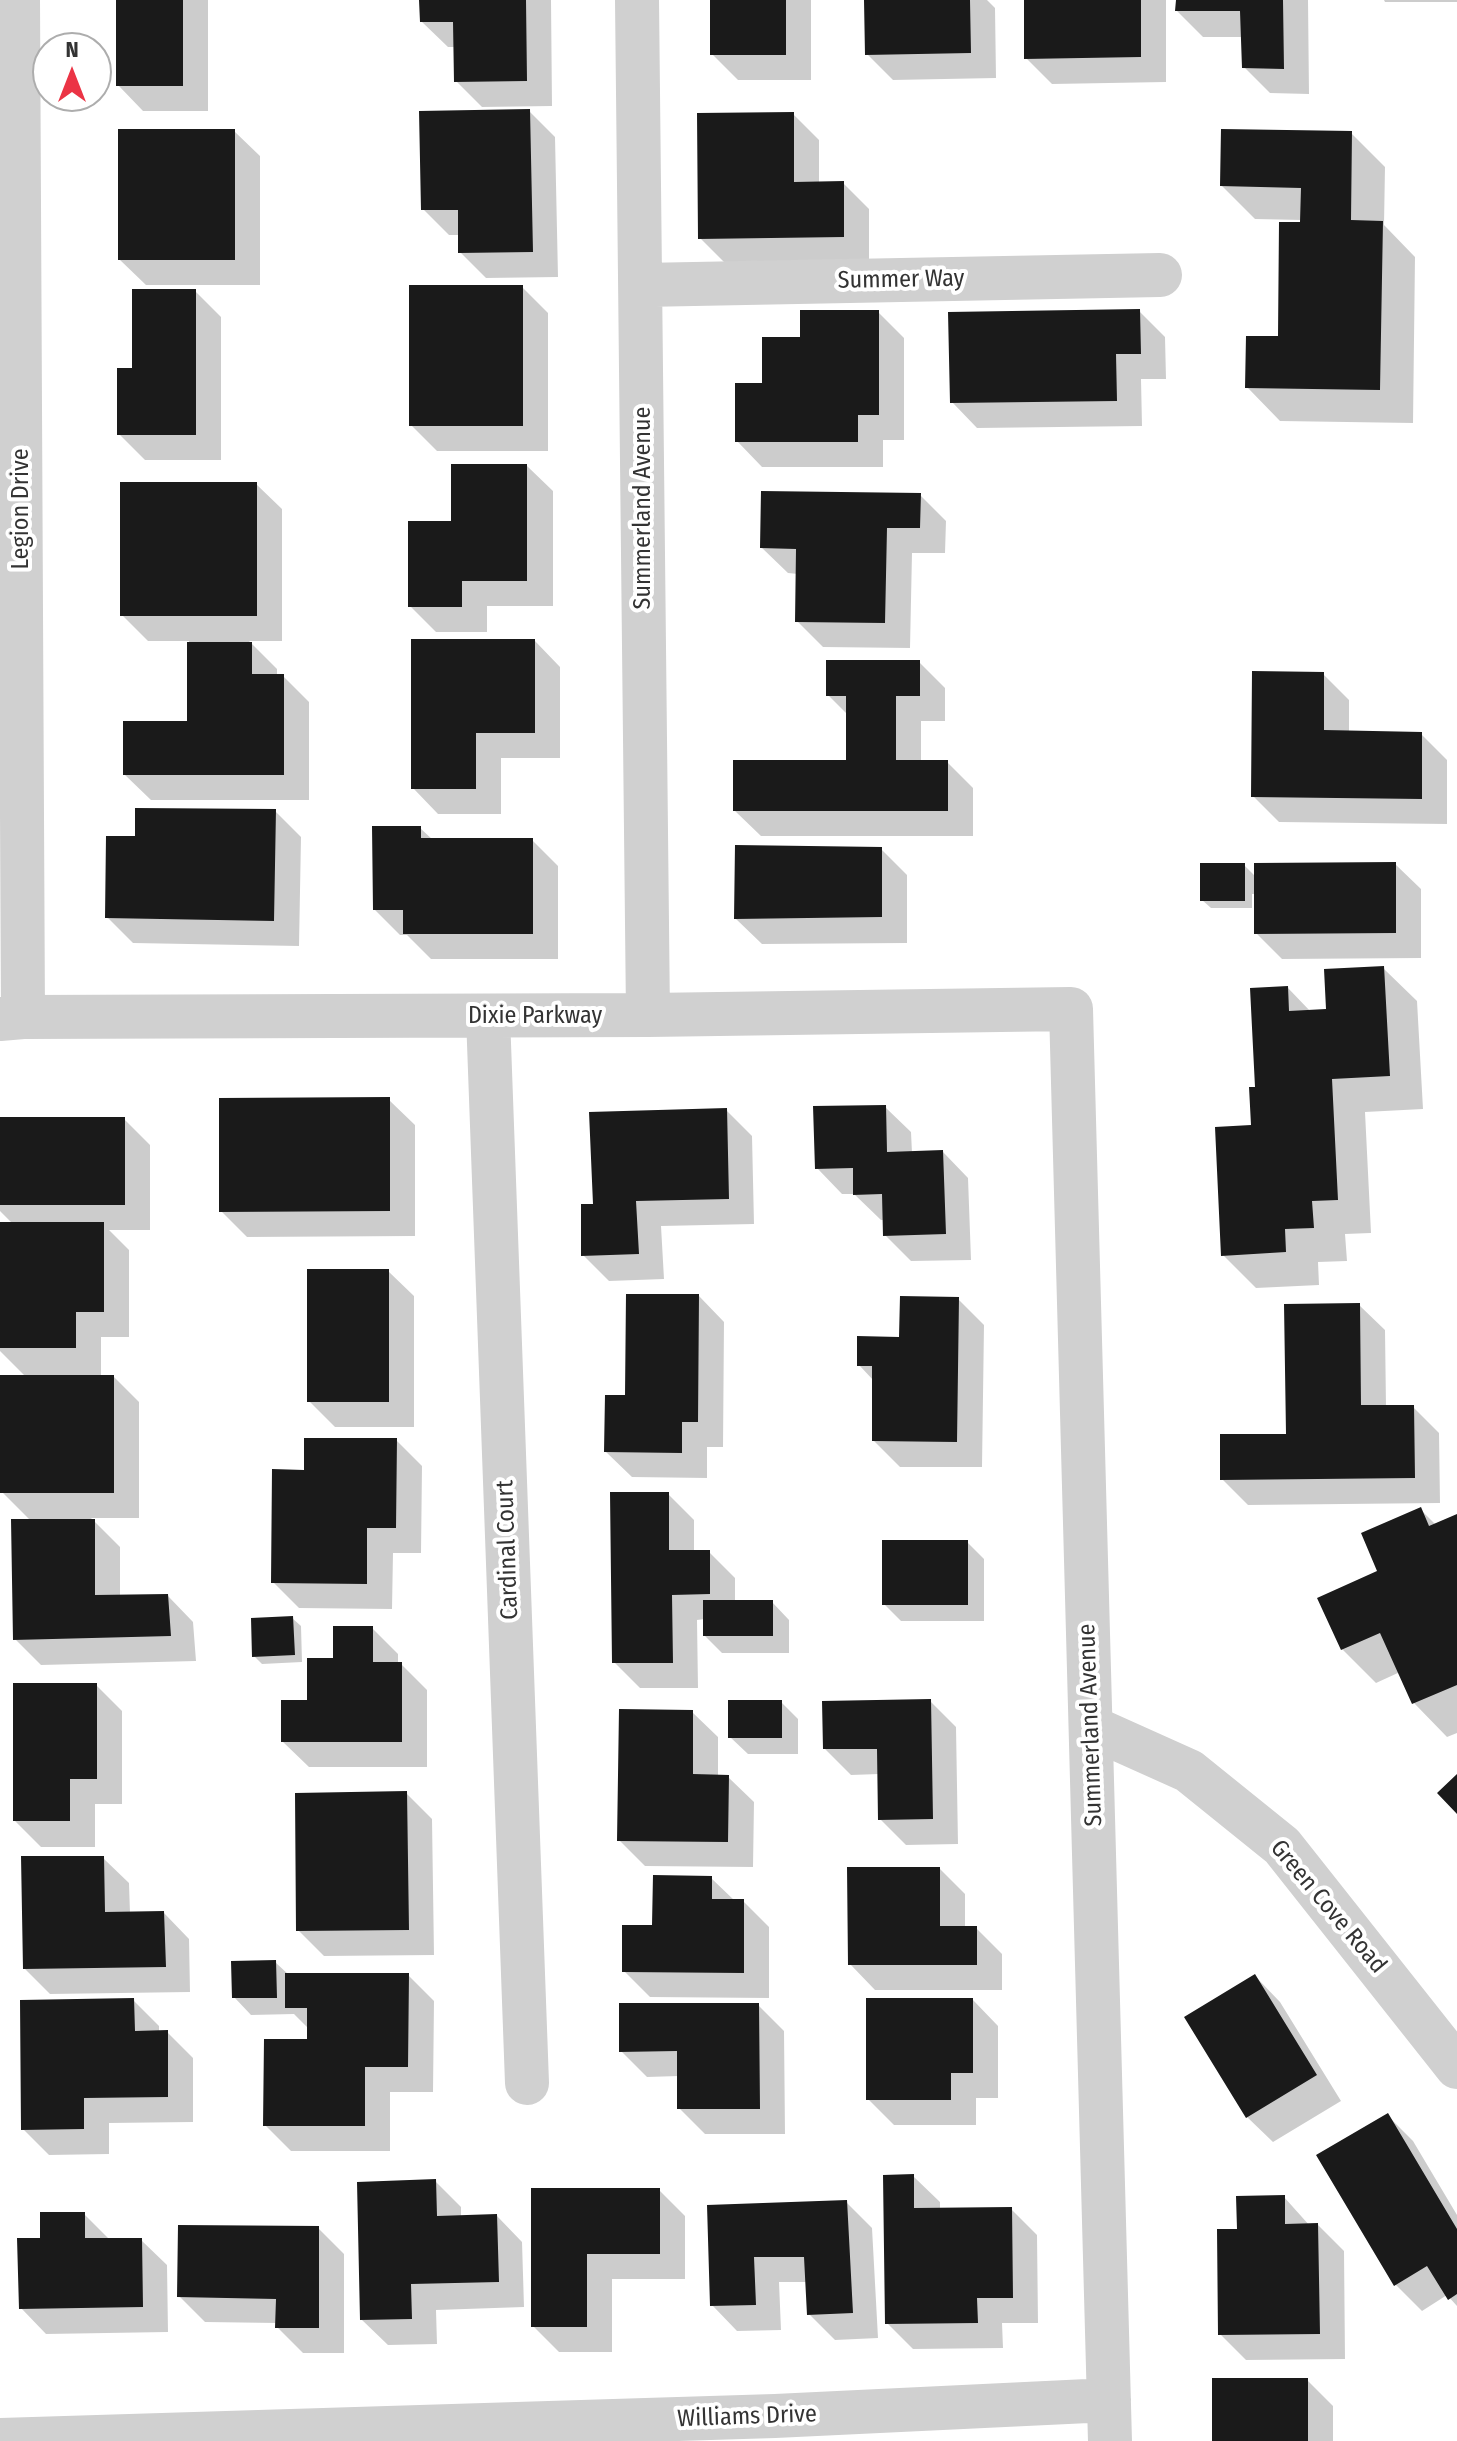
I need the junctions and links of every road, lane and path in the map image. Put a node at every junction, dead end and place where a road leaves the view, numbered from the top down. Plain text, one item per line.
1 (18, 0) edge
2 (637, 0) edge
3 (1160, 275) dead end
4 (642, 285) junction
5 (11, 411) edge
6 (1071, 1009) joint
7 (648, 1015) junction
8 (488, 1016) junction
9 (11, 1018) edge
10 (1091, 1727) junction
11 (1457, 2067) edge
12 (527, 2083) dead end
13 (1110, 2420) edge
14 (776, 2429) edge
15 (0, 2440) edge

1 - 5 street, Legion Drive
2 - 4 street, Summerland Avenue
3 - 4 street, Summer Way
4 - 7 street, Summerland Avenue
5 - 9 street, Legion Drive
6 - 7 street, Dixie Parkway
6 - 10 street, Summerland Avenue
7 - 8 street, Dixie Parkway
8 - 9 street, Dixie Parkway
8 - 12 street, Cardinal Court
10 - 11 street, Green Cove Road
10 - 13 street, Summerland Avenue
13 - 14 street, Williams Drive
14 - 15 street, Williams Drive

